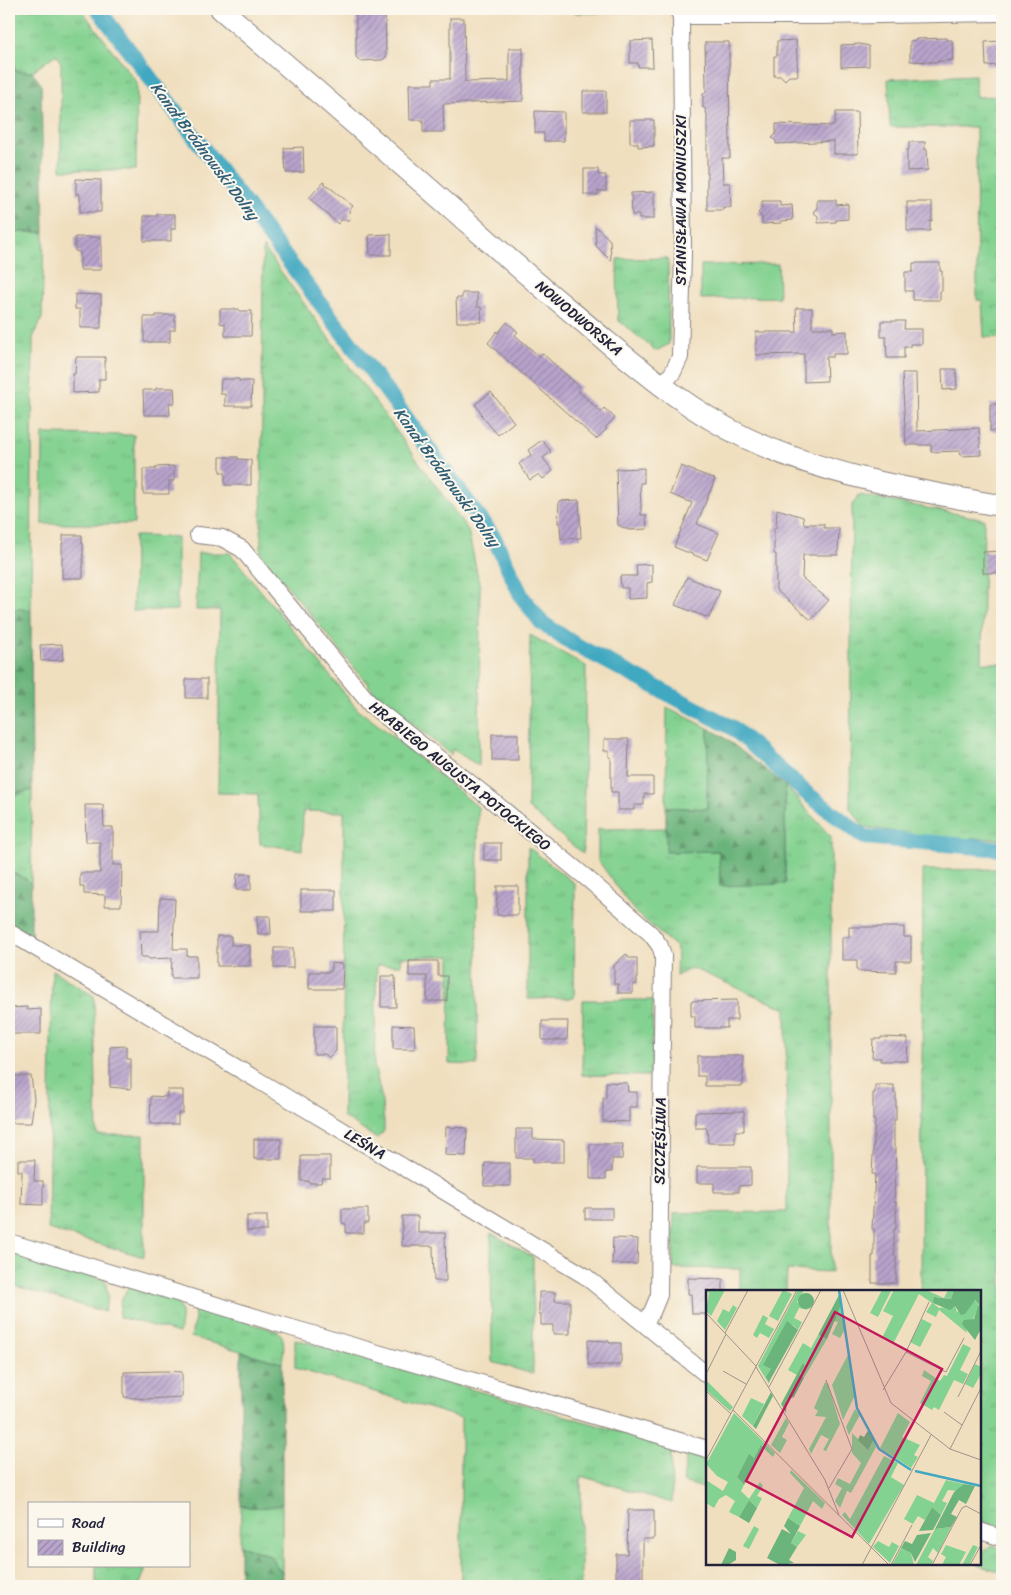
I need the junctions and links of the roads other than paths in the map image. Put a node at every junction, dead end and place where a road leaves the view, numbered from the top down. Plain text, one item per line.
1 (221, 9) edge
2 (679, 12) edge
3 (1002, 13) edge
4 (661, 387) junction
5 (1002, 506) edge
6 (198, 535) dead end
7 (9, 932) edge
8 (663, 955) joint
9 (9, 1242) edge
10 (644, 1323) junction
11 (706, 1374) edge
12 (706, 1450) edge
13 (981, 1531) edge
14 (1002, 1538) edge

1 - 4 main road, NOWODWORSKA
2 - 3 street
2 - 4 street, STANISŁAWA MONIUSZKI
4 - 5 main road, NOWODWORSKA
6 - 8 street, HRABIEGO AUGUSTA POTOCKIEGO
7 - 10 street, LEŚNA
8 - 10 street, SZCZĘŚLIWA
9 - 12 street
10 - 11 street, LEŚNA
13 - 14 street

